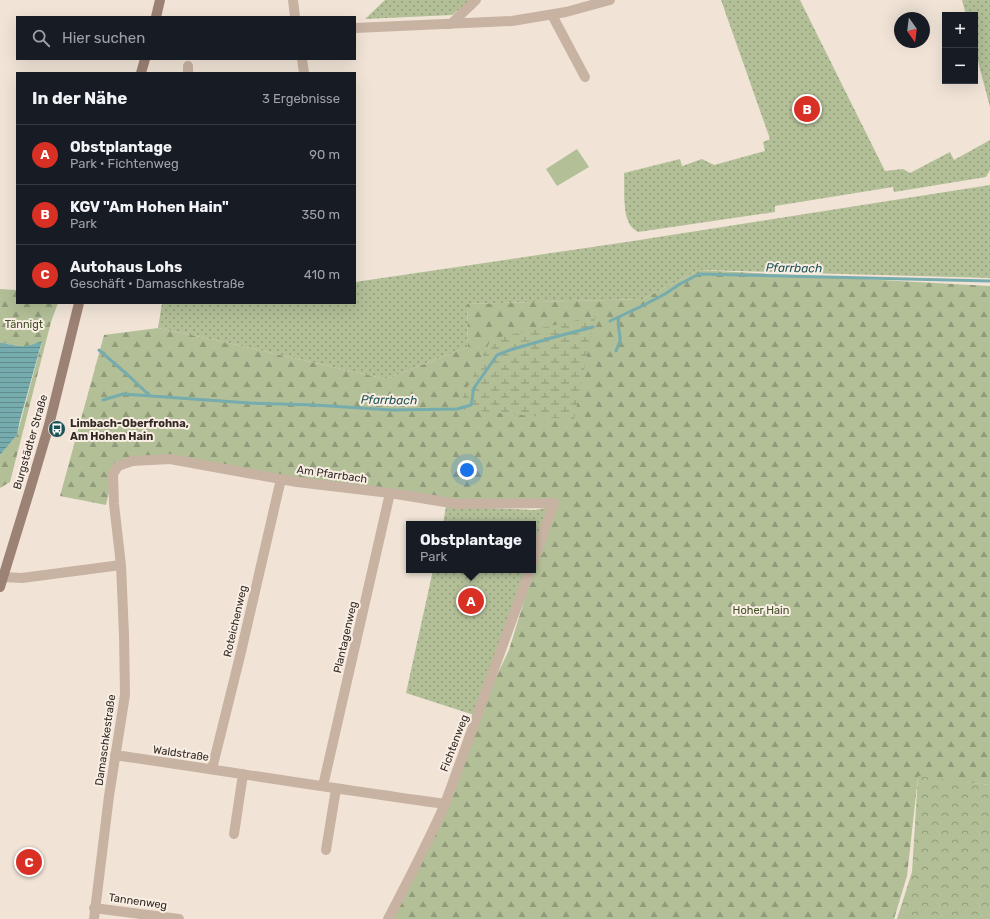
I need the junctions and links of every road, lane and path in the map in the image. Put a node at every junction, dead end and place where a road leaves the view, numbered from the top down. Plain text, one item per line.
1 (160, 0) edge
2 (293, 0) edge
3 (476, 0) edge
4 (610, 0) edge
5 (598, 2) edge
6 (552, 15) junction
7 (156, 16) edge
8 (295, 16) edge
9 (451, 24) junction
10 (356, 28) edge
11 (145, 60) edge
12 (302, 60) edge
13 (141, 72) edge
14 (304, 72) edge
15 (585, 77) dead end
16 (79, 304) edge
17 (113, 474) joint
18 (281, 478) junction
19 (390, 493) junction
20 (536, 554) edge
21 (121, 565) junction
22 (529, 573) edge
23 (1, 582) edge
24 (115, 756) junction
25 (212, 769) junction
26 (243, 774) junction
27 (323, 786) junction
28 (336, 789) junction
29 (445, 804) junction
30 (234, 834) dead end
31 (326, 850) dead end
32 (94, 908) junction
33 (94, 919) edge
34 (178, 919) edge
35 (388, 919) edge

1 - 7 main road
2 - 8 street
3 - 9 street
4 - 5 street
5 - 6 street
6 - 9 street
6 - 15 street
9 - 10 street
11 - 13 main road
12 - 14 street
16 - 23 main road, Burgstädter Straße
17 - 18 street, Am Pfarrbach
17 - 21 street, Damaschkestraße
18 - 19 street, Am Pfarrbach
18 - 25 street, Roteichenweg
19 - 20 street, Am Pfarrbach
19 - 27 street, Plantagenweg
21 - 23 street
21 - 24 street, Damaschkestraße
22 - 29 street, Fichtenweg
24 - 25 street, Waldstraße
24 - 32 street, Damaschkestraße
25 - 26 street, Waldstraße
26 - 27 street, Waldstraße
26 - 30 street
27 - 28 street, Waldstraße
28 - 29 street, Waldstraße
28 - 31 street
29 - 35 street, Fichtenweg
32 - 33 street, Damaschkestraße
32 - 34 street, Tannenweg

